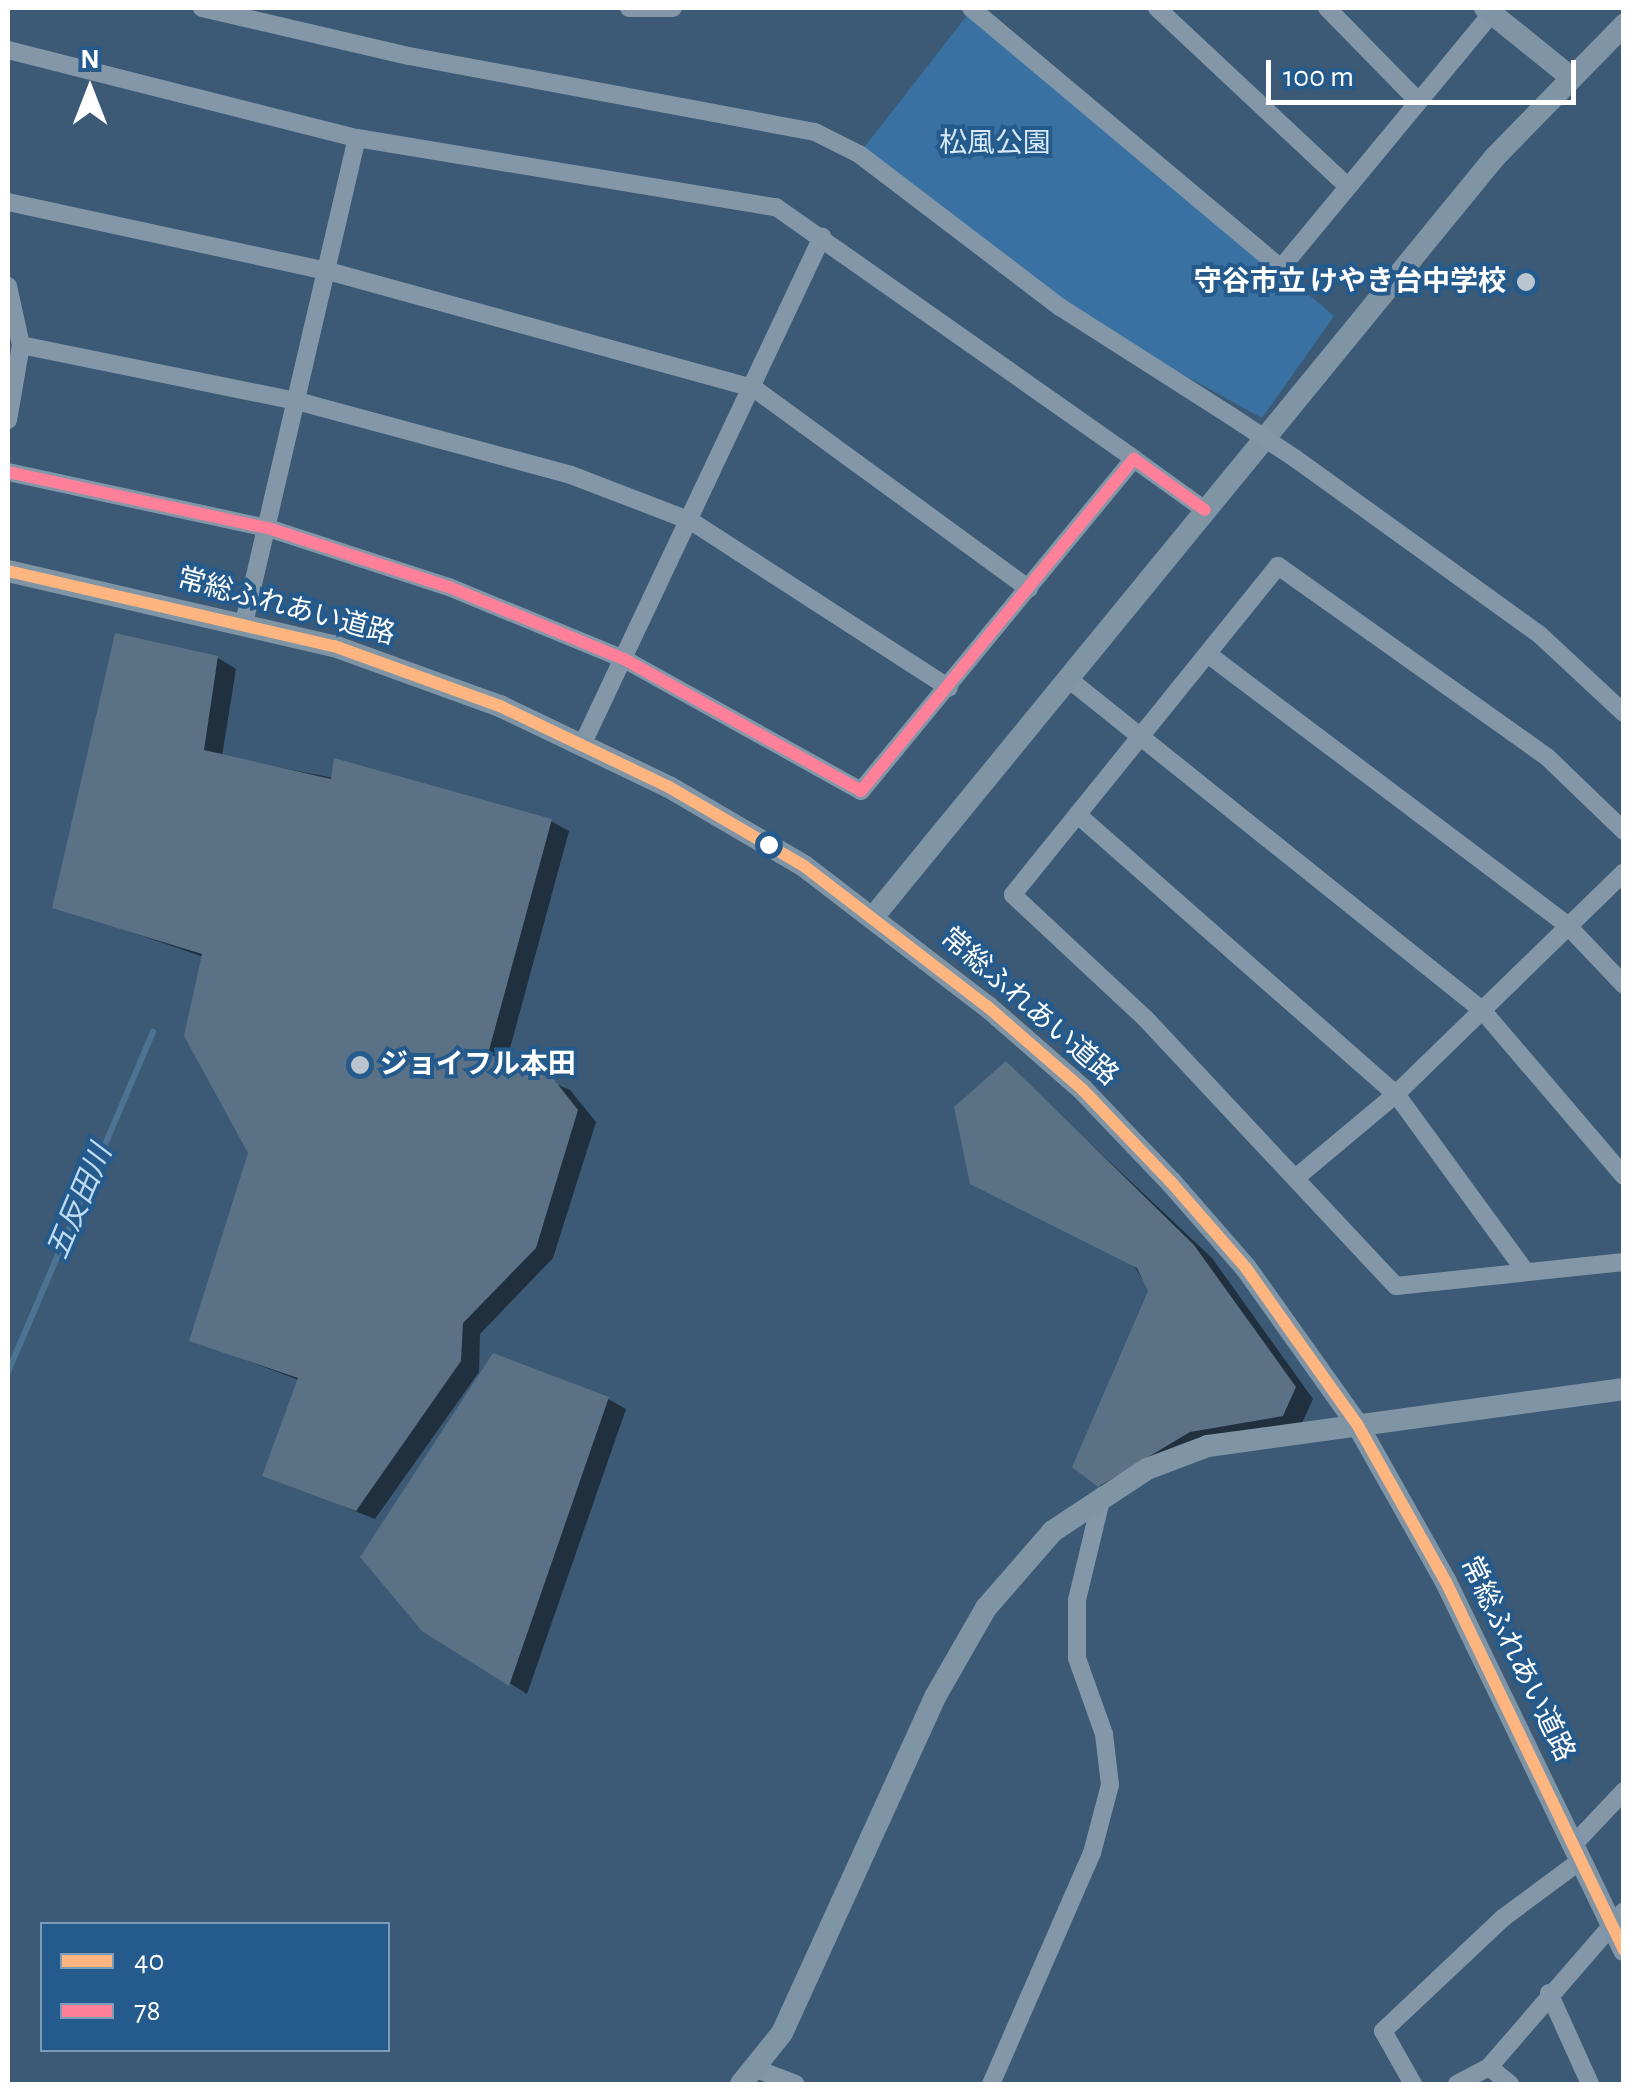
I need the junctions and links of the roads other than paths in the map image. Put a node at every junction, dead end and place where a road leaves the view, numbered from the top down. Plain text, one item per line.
1 (202, 8) edge
2 (629, 8) edge
3 (673, 8) edge
4 (971, 8) edge
5 (1157, 8) edge
6 (1327, 8) edge
7 (1488, 10) edge
8 (1624, 25) edge
9 (8, 50) edge
10 (1568, 75) junction
11 (1418, 100) junction
12 (357, 138) junction
13 (1346, 185) junction
14 (8, 202) edge
15 (822, 237) junction
16 (328, 271) junction
17 (8, 286) edge
18 (21, 345) junction
19 (755, 390) junction
20 (297, 401) junction
21 (8, 420) edge
22 (1134, 459) junction
23 (8, 472) edge
24 (1205, 510) junction
25 (691, 521) junction
26 (268, 528) junction
27 (8, 571) edge
28 (1029, 588) junction
29 (244, 623) junction
30 (1209, 656) junction
31 (624, 658) junction
32 (1071, 681) junction
33 (950, 688) junction
34 (1624, 713) edge
35 (1140, 738) junction
36 (583, 744) junction
37 (1078, 815) junction
38 (1624, 830) edge
39 (1624, 872) edge
40 (874, 916) junction
41 (1568, 926) junction
42 (1624, 985) edge
43 (1482, 1010) junction
44 (1396, 1094) junction
45 (1298, 1176) junction
46 (1624, 1176) edge
47 (1624, 1262) edge
48 (1526, 1272) junction
49 (1624, 1388) edge
50 (1356, 1424) junction
51 (1102, 1496) junction
52 (1624, 1791) edge
53 (1578, 1852) junction
54 (1618, 1918) edge
55 (1624, 1950) edge
56 (1549, 1993) junction
57 (1489, 2068) junction
58 (750, 2077) edge
59 (795, 2084) edge
60 (991, 2084) edge
61 (1413, 2084) edge
62 (1457, 2084) edge
63 (1510, 2084) edge
64 (1590, 2084) edge

1 - 34 street, bridge
2 - 3 street
4 - 13 street
5 - 13 street
6 - 11 street
7 - 10 street
7 - 11 street
8 - 10 street
9 - 12 street
10 - 24 street
11 - 13 street
12 - 15 street
12 - 16 street
14 - 16 street
15 - 19 street
15 - 22 street
16 - 19 street
16 - 20 street
17 - 18 street
18 - 20 street
18 - 21 street
19 - 25 street
19 - 28 street
20 - 25 street
20 - 26 street
22 - 24 street
22 - 28 street
23 - 26 street
24 - 32 street
25 - 31 street
25 - 33 street
26 - 29 street
26 - 31 street
27 - 29 street, 常総ふれあい道路
28 - 33 street
29 - 36 street, 常総ふれあい道路
30 - 35 street
30 - 38 street
30 - 41 street
31 - 33 street
31 - 36 street
32 - 35 street
32 - 40 street
35 - 37 street
35 - 43 street
36 - 40 street, 常総ふれあい道路
37 - 44 street
37 - 45 street
39 - 41 street
40 - 50 street, 常総ふれあい道路
41 - 42 street
41 - 43 street
43 - 44 street
43 - 46 street
44 - 45 street
44 - 48 street
45 - 48 street
47 - 48 street
49 - 50 street
50 - 51 street
50 - 53 street, 常総ふれあい道路
51 - 58 street
51 - 60 street
52 - 53 street
53 - 54 street, 常総ふれあい道路
53 - 61 street
54 - 55 street, 常総ふれあい道路
54 - 56 street
56 - 57 street
56 - 64 street
57 - 62 street
57 - 63 street
58 - 59 street

